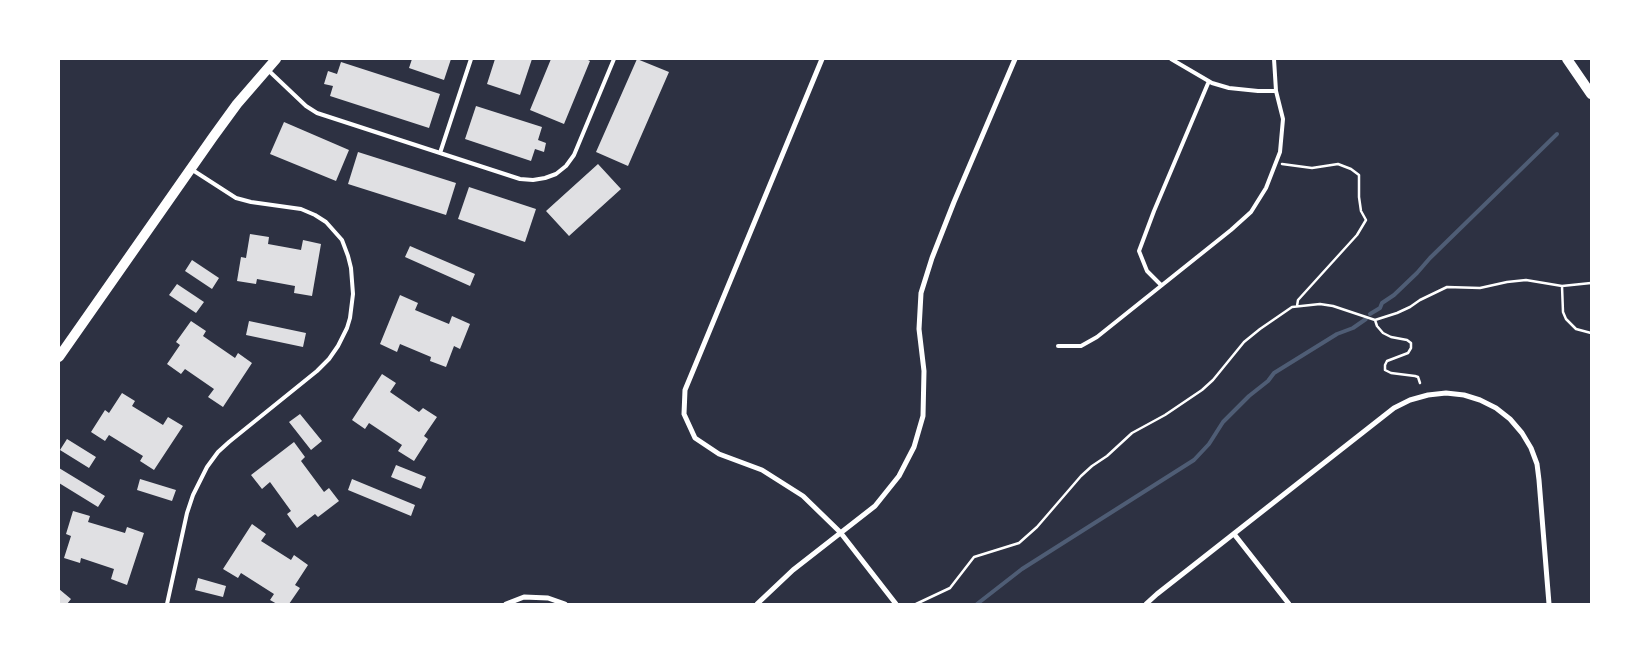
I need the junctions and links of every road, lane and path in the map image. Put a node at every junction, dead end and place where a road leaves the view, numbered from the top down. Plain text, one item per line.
1 (276, 59) edge
2 (471, 59) edge
3 (614, 59) edge
4 (822, 59) edge
5 (1015, 59) edge
6 (1171, 59) edge
7 (1274, 59) edge
8 (1567, 59) edge
9 (266, 69) junction
10 (1208, 81) junction
11 (1276, 91) junction
12 (1591, 94) edge
13 (440, 154) junction
14 (1276, 163) junction
15 (190, 168) junction
16 (1591, 284) edge
17 (1161, 285) junction
18 (1562, 286) junction
19 (1296, 306) junction
20 (1375, 320) junction
21 (1591, 333) edge
22 (1058, 346) dead end
23 (59, 357) edge
24 (1420, 384) dead end
25 (840, 532) junction
26 (1234, 534) junction
27 (508, 603) edge
28 (167, 604) edge
29 (565, 604) edge
30 (757, 604) edge
31 (896, 604) edge
32 (916, 604) edge
33 (1146, 604) edge
34 (1289, 604) edge
35 (1549, 604) edge

1 - 9 main road
2 - 13 lane
3 - 13 lane
4 - 25 street
5 - 25 street
6 - 10 lane
7 - 11 lane
8 - 12 main road
9 - 13 lane
9 - 15 main road
10 - 11 lane
10 - 17 lane
11 - 14 lane
14 - 17 lane
14 - 19 path
15 - 23 main road
15 - 28 lane
16 - 18 path
17 - 22 lane
18 - 20 path
18 - 21 path
19 - 20 path
19 - 32 path
20 - 24 path
25 - 30 street
25 - 31 street
26 - 33 street
26 - 34 street
26 - 35 street
27 - 29 street

